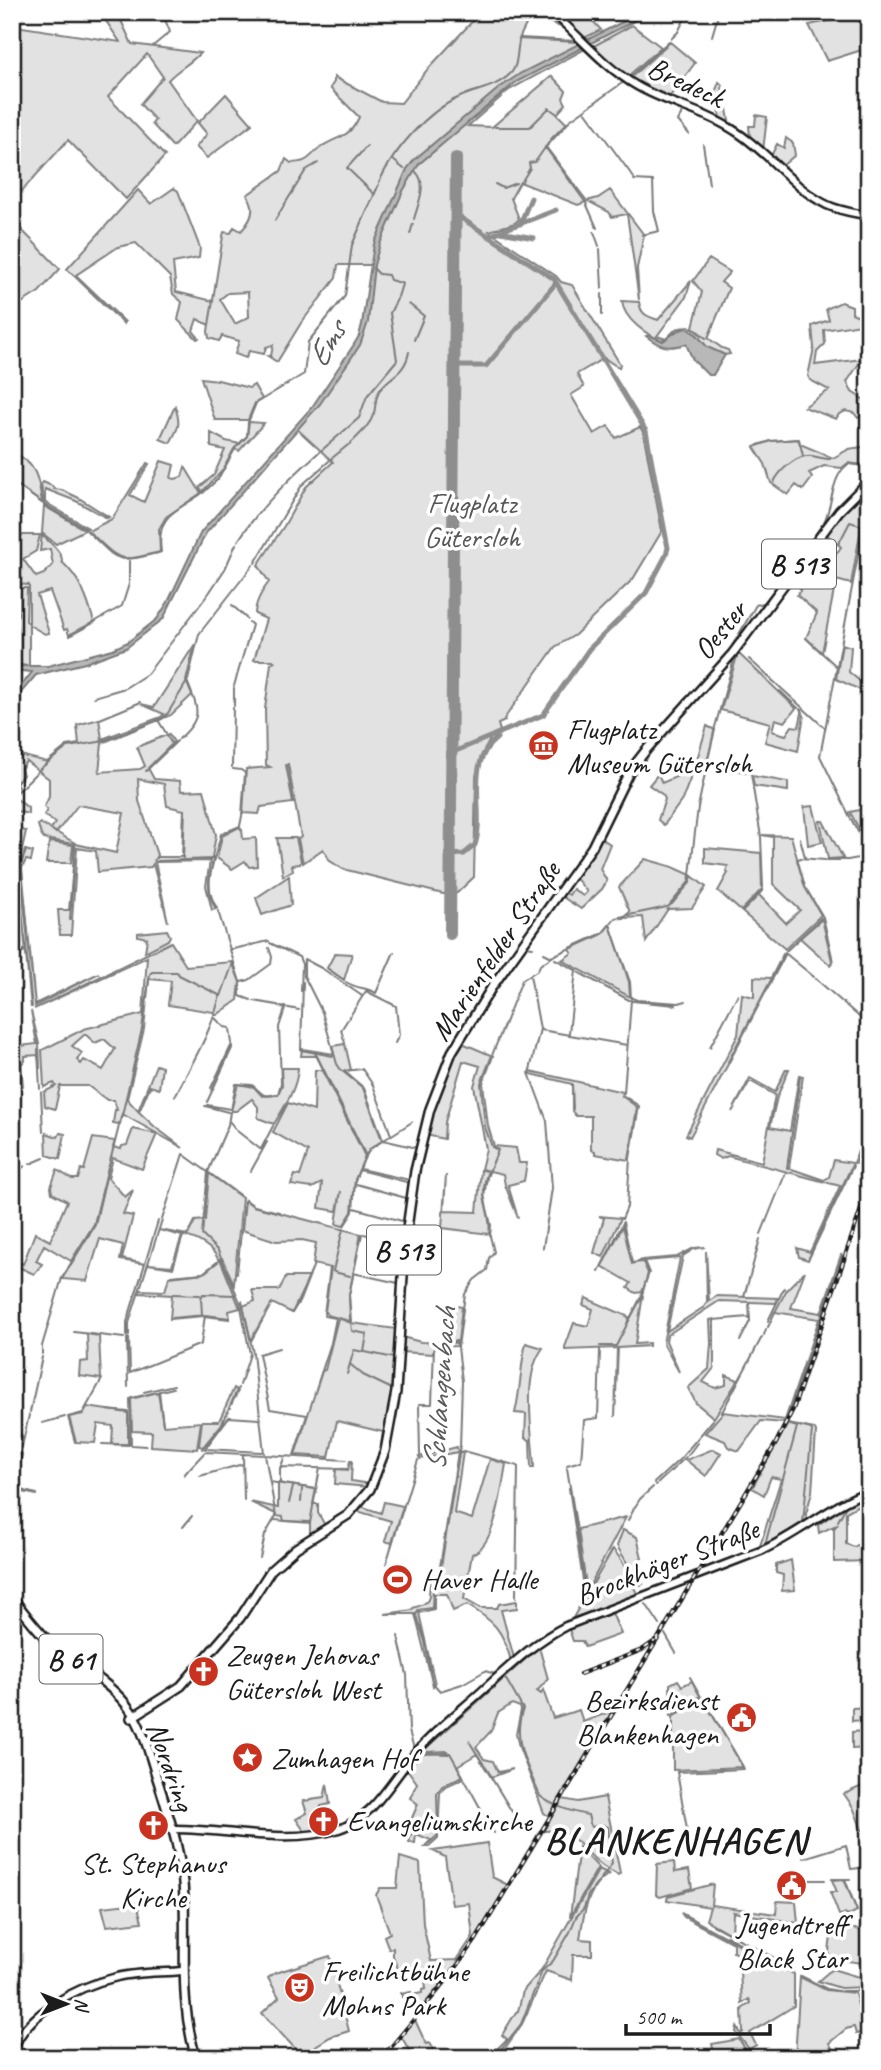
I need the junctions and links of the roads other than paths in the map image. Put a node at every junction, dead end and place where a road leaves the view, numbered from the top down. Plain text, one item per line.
1 (552, 12) edge
2 (869, 216) edge
3 (869, 481) edge
4 (629, 772) joint
5 (869, 1491) edge
6 (12, 1600) edge
7 (132, 1716) junction
8 (171, 1831) junction
9 (181, 1970) junction
10 (12, 2043) edge
11 (12, 2054) edge
12 (195, 2058) edge

1 - 2 main road, Bredeck
3 - 4 main road, Oester / B 513
4 - 7 main road, Marienfelder Straße / B 513
5 - 8 main road, Brockhäger Straße
6 - 7 main road, Nordring / B 61
7 - 8 main road, Nordring / B 61
8 - 9 main road, Nordring / B 61
9 - 10 main road
9 - 11 main road
9 - 12 main road, Nordring / B 61

